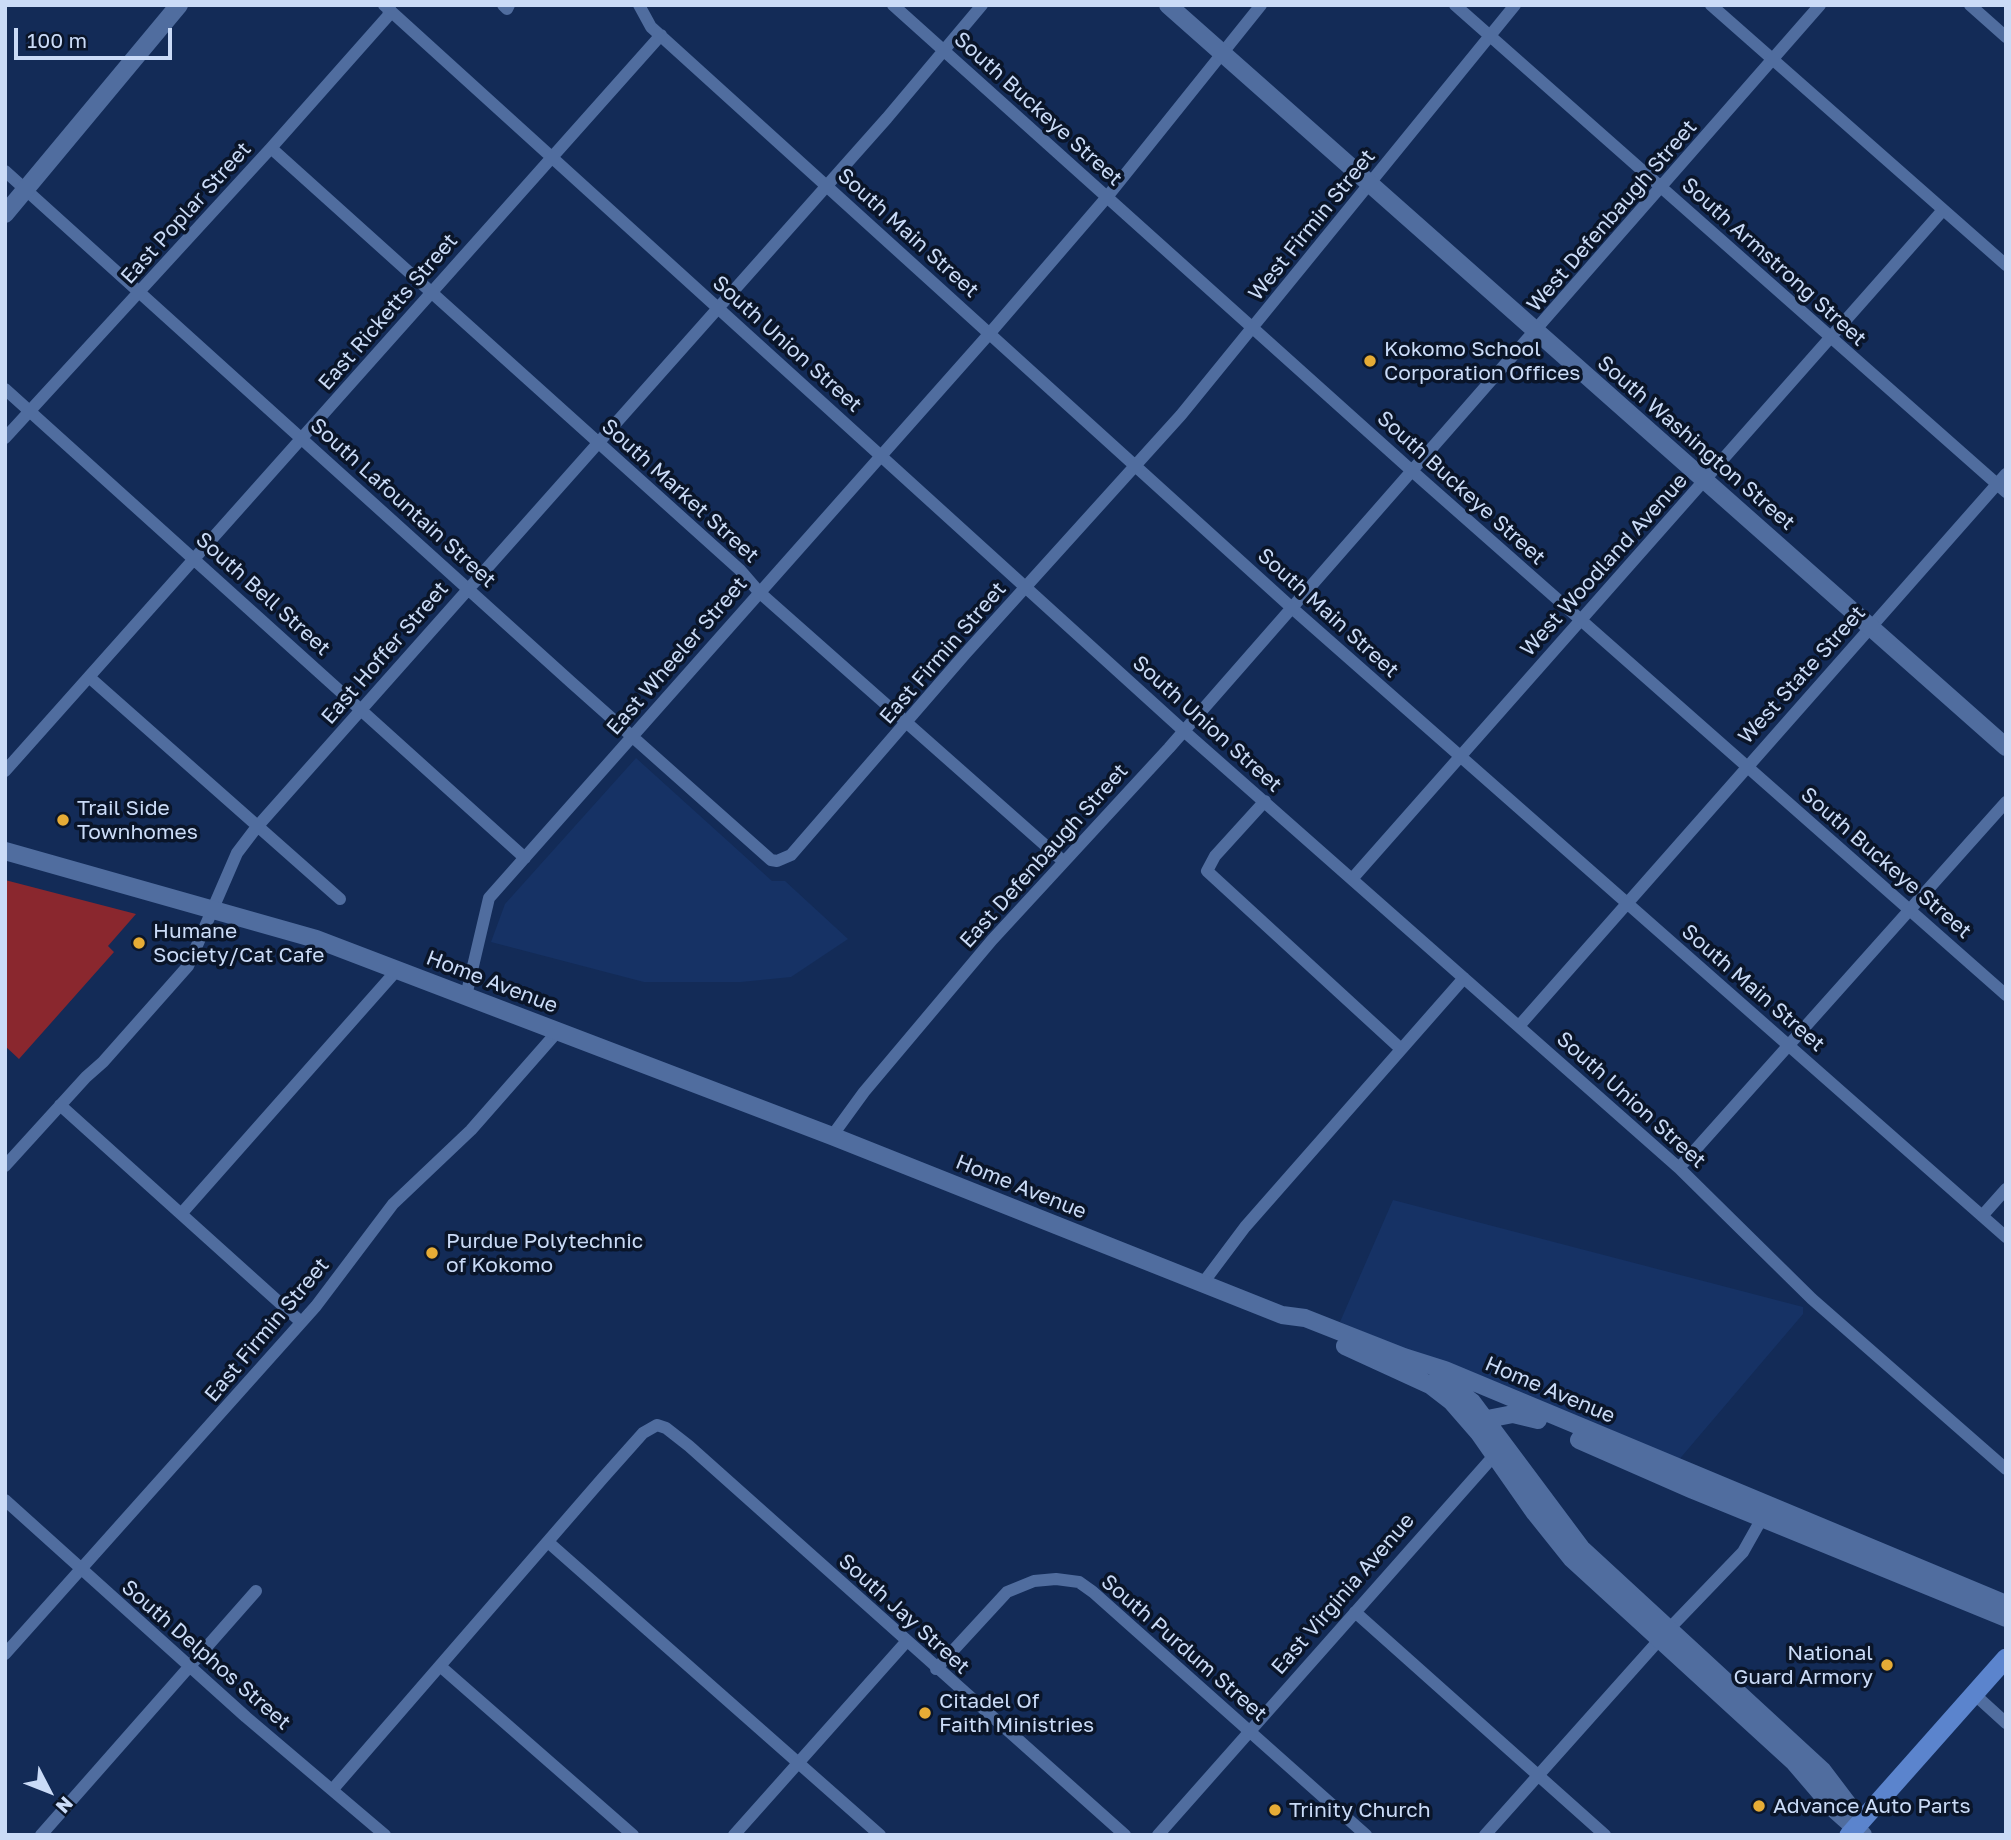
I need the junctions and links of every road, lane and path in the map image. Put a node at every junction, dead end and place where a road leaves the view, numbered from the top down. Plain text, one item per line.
1 (179, 5) edge
2 (639, 5) edge
3 (893, 5) edge
4 (982, 5) edge
5 (1168, 5) edge
6 (1261, 5) edge
7 (1455, 5) edge
8 (1515, 5) edge
9 (1711, 5) edge
10 (1821, 5) edge
11 (1970, 5) edge
12 (388, 6) edge
13 (661, 35) junction
14 (1489, 36) junction
15 (2006, 37) edge
16 (944, 51) junction
17 (1222, 53) junction
18 (1773, 61) junction
19 (271, 148) junction
20 (553, 157) junction
21 (5, 171) edge
22 (826, 184) junction
23 (1369, 184) junction
24 (1662, 188) junction
25 (26, 190) junction
26 (1107, 197) junction
27 (1943, 210) junction
28 (5, 214) edge
29 (2006, 265) edge
30 (140, 292) junction
31 (430, 292) junction
32 (717, 307) junction
33 (1253, 328) junction
34 (1536, 332) junction
35 (990, 333) junction
36 (1831, 338) junction
37 (5, 388) edge
38 (30, 411) junction
39 (5, 439) edge
40 (303, 439) junction
41 (597, 442) junction
42 (881, 454) junction
43 (1136, 466) junction
44 (1412, 471) junction
45 (2006, 474) edge
46 (1705, 481) junction
47 (2001, 488) edge
48 (194, 558) junction
49 (1027, 587) junction
50 (468, 588) junction
51 (759, 592) junction
52 (1292, 607) junction
53 (1581, 621) junction
54 (1871, 628) junction
55 (89, 677) junction
56 (362, 709) junction
57 (906, 724) junction
58 (1184, 731) junction
59 (633, 735) junction
60 (2006, 747) edge
61 (1460, 754) junction
62 (1747, 766) junction
63 (5, 771) edge
64 (1265, 801) junction
65 (2006, 802) edge
66 (256, 828) junction
67 (5, 851) edge
68 (525, 858) junction
69 (776, 861) joint
70 (1063, 861) junction
71 (1352, 879) junction
72 (340, 899) dead end
73 (1626, 902) junction
74 (211, 907) junction
75 (1909, 909) junction
76 (397, 970) junction
77 (1464, 978) junction
78 (2006, 995) edge
79 (466, 996) junction
80 (1519, 1026) junction
81 (558, 1031) junction
82 (1790, 1045) junction
83 (1401, 1049) junction
84 (60, 1105) junction
85 (832, 1136) junction
86 (5, 1166) edge
87 (1679, 1168) junction
88 (2006, 1189) edge
89 (181, 1214) junction
90 (1982, 1216) junction
91 (2006, 1237) edge
92 (1203, 1283) junction
93 (1282, 1315) junction
94 (302, 1322) junction
95 (1404, 1357) junction
96 (1478, 1421) junction
97 (1499, 1450) junction
98 (2006, 1469) edge
99 (5, 1500) edge
100 (1765, 1512) junction
101 (548, 1542) junction
102 (80, 1569) junction
103 (256, 1591) dead end
104 (2006, 1604) edge
105 (1355, 1612) junction
106 (2006, 1618) edge
107 (1663, 1635) junction
108 (906, 1643) junction
109 (5, 1654) edge
110 (2006, 1658) edge
111 (440, 1666) junction
112 (189, 1667) junction
113 (936, 1669) junction
114 (1973, 1693) junction
115 (2006, 1723) edge
116 (1249, 1730) junction
117 (799, 1762) junction
118 (1538, 1775) junction
119 (333, 1789) junction
120 (1856, 1832) edge
121 (41, 1835) edge
122 (385, 1835) edge
123 (633, 1835) edge
124 (734, 1835) edge
125 (880, 1835) edge
126 (1125, 1835) edge
127 (1158, 1835) edge
128 (1366, 1835) edge
129 (1485, 1835) edge
130 (1605, 1835) edge

1 - 25 main road
2 - 13 street, South Main Street
3 - 16 street, South Buckeye Street
4 - 16 street, East Hoffer Street
5 - 17 main road, South Washington Street
6 - 17 street, East Wheeler Street
7 - 14 street, South Armstrong Street
8 - 14 street, West Firmin Street
9 - 18 street
10 - 18 street, West Defenbaugh Street
11 - 15 street
12 - 19 street, East Poplar Street
12 - 20 street, South Union Street
13 - 20 street, East Ricketts Street
13 - 22 street, South Main Street
14 - 23 street, West Firmin Street
14 - 24 street, South Armstrong Street
16 - 22 street, East Hoffer Street
16 - 26 street, South Buckeye Street
17 - 23 main road, South Washington Street
17 - 26 street, East Wheeler Street
18 - 24 street, West Defenbaugh Street
18 - 27 street
19 - 30 street, East Poplar Street
19 - 31 street, South Market Street
20 - 31 street, East Ricketts Street
20 - 32 street, South Union Street
21 - 25 street, South Lafountain Street
22 - 32 street, East Hoffer Street
22 - 35 street, South Main Street
23 - 33 street, West Firmin Street
23 - 34 main road, South Washington Street
24 - 34 street, West Defenbaugh Street
24 - 36 street, South Armstrong Street
25 - 28 main road
25 - 30 street, South Lafountain Street
26 - 33 street, South Buckeye Street
26 - 35 street, East Wheeler Street
27 - 29 street
27 - 36 street, West Woodland Avenue
30 - 38 street, East Poplar Street
30 - 40 street, South Lafountain Street
31 - 40 street, East Ricketts Street
31 - 41 street, South Market Street
32 - 41 street, East Hoffer Street
32 - 42 street, South Union Street
33 - 43 street, West Firmin Street
33 - 44 street, South Buckeye Street
34 - 44 street, West Defenbaugh Street
34 - 46 main road, South Washington Street
35 - 42 street, East Wheeler Street
35 - 43 street, South Main Street
36 - 46 street, West Woodland Avenue
36 - 47 street, South Armstrong Street
37 - 38 street, South Bell Street
38 - 39 street, East Poplar Street
38 - 48 street, South Bell Street
40 - 48 street, East Ricketts Street
40 - 50 street, South Lafountain Street
41 - 50 street, East Hoffer Street
41 - 51 street, South Market Street
42 - 49 street, South Union Street
42 - 51 street, East Wheeler Street
43 - 49 street, East Firmin Street
43 - 52 street, South Main Street
44 - 52 street, West Defenbaugh Street
44 - 53 street, South Buckeye Street
45 - 47 street, West State Street
46 - 53 street, West Woodland Avenue
46 - 54 main road, South Washington Street
47 - 54 street, West State Street
48 - 55 street, East Ricketts Street
48 - 56 street, South Bell Street
49 - 57 street, East Firmin Street
49 - 58 street, South Union Street
50 - 56 street, East Hoffer Street
50 - 59 street, South Lafountain Street
51 - 57 street, South Market Street
51 - 59 street, East Wheeler Street
52 - 58 street, East Defenbaugh Street
52 - 61 street, South Main Street
53 - 61 street, West Woodland Avenue
53 - 62 street, South Buckeye Street
54 - 60 main road, South Washington Street
54 - 62 street, West State Street
55 - 63 street, East Ricketts Street
55 - 66 street
56 - 66 street, East Hoffer Street
56 - 68 street, South Bell Street
57 - 69 street, East Firmin Street
57 - 70 street, South Market Street
58 - 64 street, South Union Street
58 - 70 street, East Defenbaugh Street
59 - 68 street, East Wheeler Street
59 - 69 street, South Lafountain Street
61 - 71 street, West Woodland Avenue
61 - 73 street, South Main Street
62 - 73 street, West State Street
62 - 75 street, South Buckeye Street
64 - 71 street, South Union Street
64 - 83 street
65 - 75 street
66 - 72 street
66 - 74 street, East Hoffer Street
67 - 74 main road, Home Avenue
68 - 79 street, East Wheeler Street
70 - 85 street, East Defenbaugh Street
71 - 77 street, South Union Street
73 - 80 street, West State Street
73 - 82 street, South Main Street
74 - 76 main road, Home Avenue
74 - 84 street, East Hoffer Street
75 - 78 street, South Buckeye Street
75 - 82 street
76 - 79 main road, Home Avenue
76 - 89 street
77 - 80 street, South Union Street
77 - 83 street
79 - 81 main road, Home Avenue
80 - 87 street, South Union Street
81 - 85 main road, Home Avenue
81 - 94 street, East Firmin Street
82 - 87 street
82 - 90 street, South Main Street
83 - 92 street
84 - 86 street, East Hoffer Street
84 - 89 street
85 - 92 main road, Home Avenue
87 - 98 street, South Union Street
88 - 90 street
89 - 94 street
90 - 91 street, South Main Street
92 - 93 main road, Home Avenue
93 - 95 main road, Home Avenue
93 - 96 main road
94 - 102 street, East Firmin Street
95 - 96 main road
95 - 100 main road, Home Avenue
96 - 97 main road
96 - 100 main road, Home Avenue
97 - 105 street, East Virginia Avenue
97 - 107 main road
99 - 102 street, South Delphos Street
100 - 104 main road, Home Avenue
100 - 106 main road, Home Avenue
100 - 107 street
101 - 108 street, South Jay Street
101 - 111 street
101 - 117 street
102 - 109 street, East Firmin Street
102 - 112 street, South Delphos Street
103 - 112 street
105 - 116 street, East Virginia Avenue
105 - 118 street
107 - 118 street
107 - 120 main road
108 - 113 street, South Jay Street
108 - 117 street
110 - 114 main road
111 - 119 street
111 - 123 street
112 - 119 street, South Delphos Street
112 - 121 street
113 - 116 street, South Purdum Street
113 - 126 street, South Jay Street
114 - 115 street
114 - 120 main road
116 - 127 street, East Virginia Avenue
116 - 128 street, South Purdum Street
117 - 124 street
117 - 125 street
118 - 129 street
118 - 130 street
119 - 122 street, South Delphos Street

